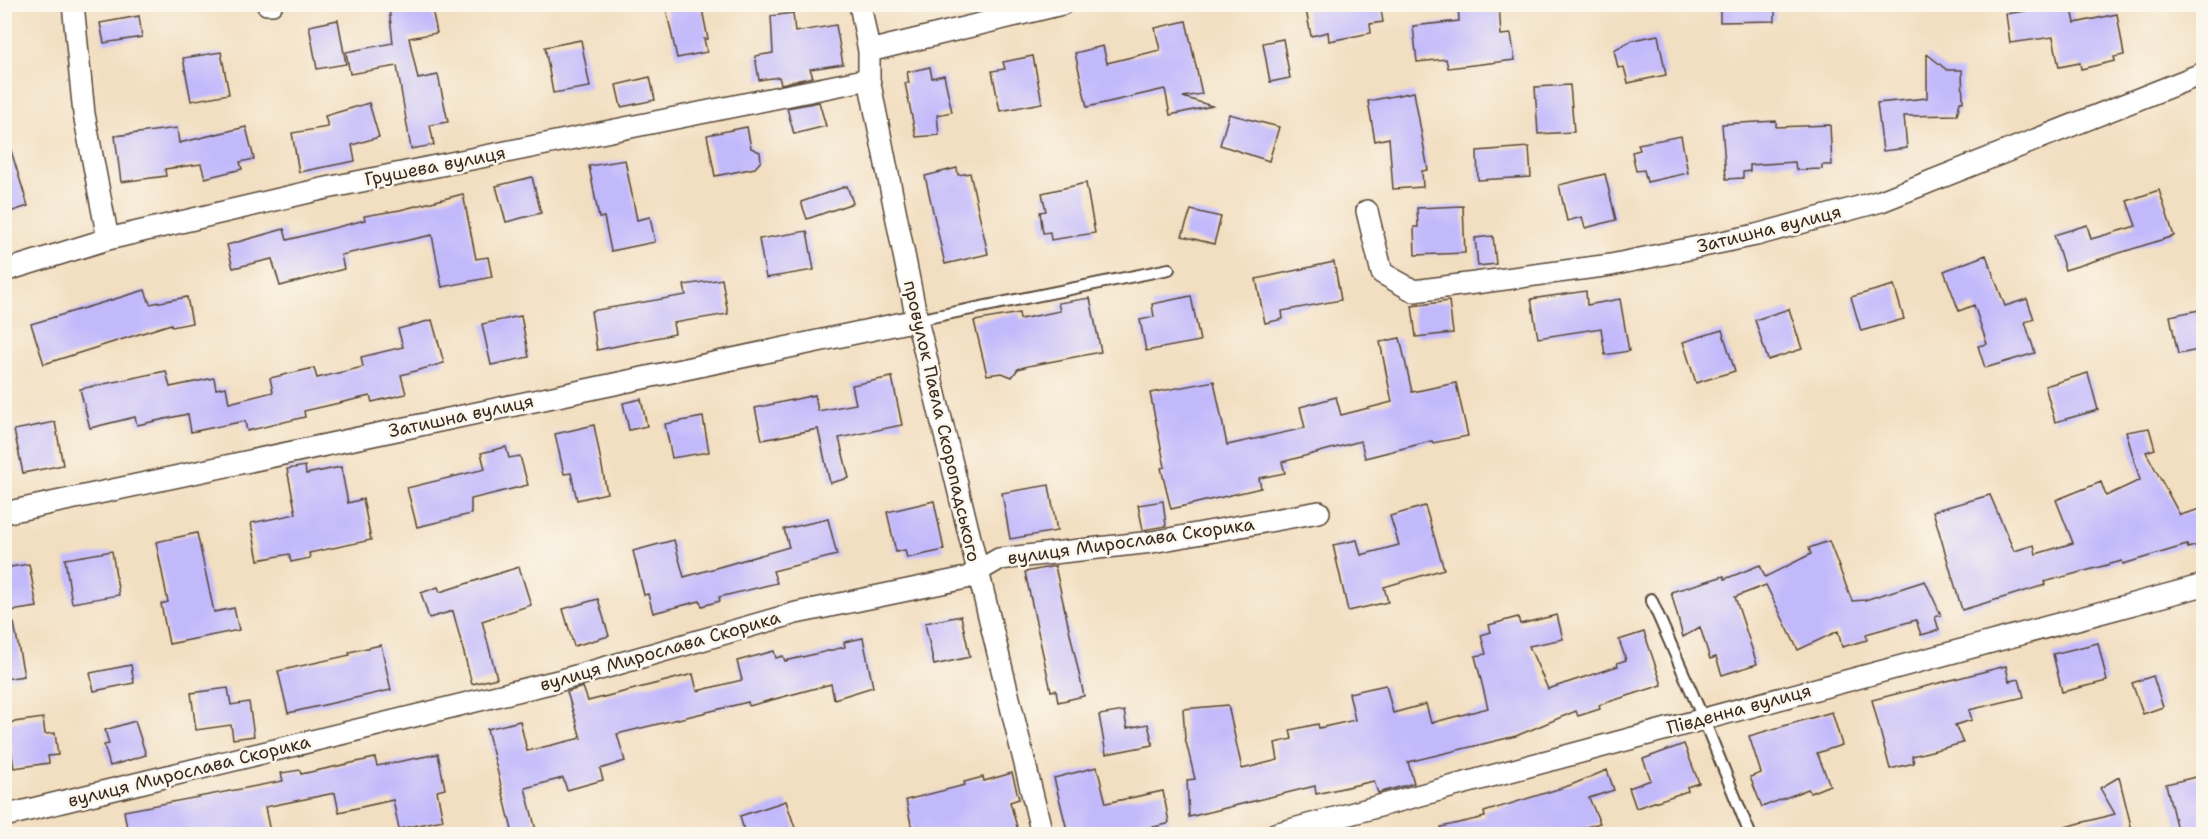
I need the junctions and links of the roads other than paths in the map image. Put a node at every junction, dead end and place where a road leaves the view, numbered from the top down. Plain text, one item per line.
1 (73, 4) edge
2 (267, 4) edge
3 (272, 4) edge
4 (860, 4) edge
5 (1062, 4) edge
6 (869, 51) junction
7 (2204, 73) edge
8 (869, 79) junction
9 (1367, 211) dead end
10 (108, 239) junction
11 (1169, 269) dead end
12 (4, 271) edge
13 (917, 320) junction
14 (4, 513) edge
15 (1318, 513) dead end
16 (977, 572) junction
17 (2204, 585) edge
18 (1651, 599) dead end
19 (1703, 718) junction
20 (4, 816) edge
21 (1042, 834) edge
22 (1275, 834) edge
23 (1750, 834) edge

1 - 10 street
2 - 3 street
4 - 6 street, провулок Павла Скоропадського
5 - 6 street
6 - 8 street, провулок Павла Скоропадського
7 - 9 street, Затишна вулиця
8 - 10 street, Грушева вулиця
8 - 13 street, провулок Павла Скоропадського
10 - 12 street, Грушева вулиця
11 - 13 lane
13 - 14 street, Затишна вулиця
13 - 16 street, провулок Павла Скоропадського
15 - 16 street, вулиця Мирослава Скорика
16 - 20 street, вулиця Мирослава Скорика
16 - 21 street, провулок Павла Скоропадського
17 - 19 street, Південна вулиця
18 - 19 lane
19 - 22 street, Південна вулиця
19 - 23 lane

